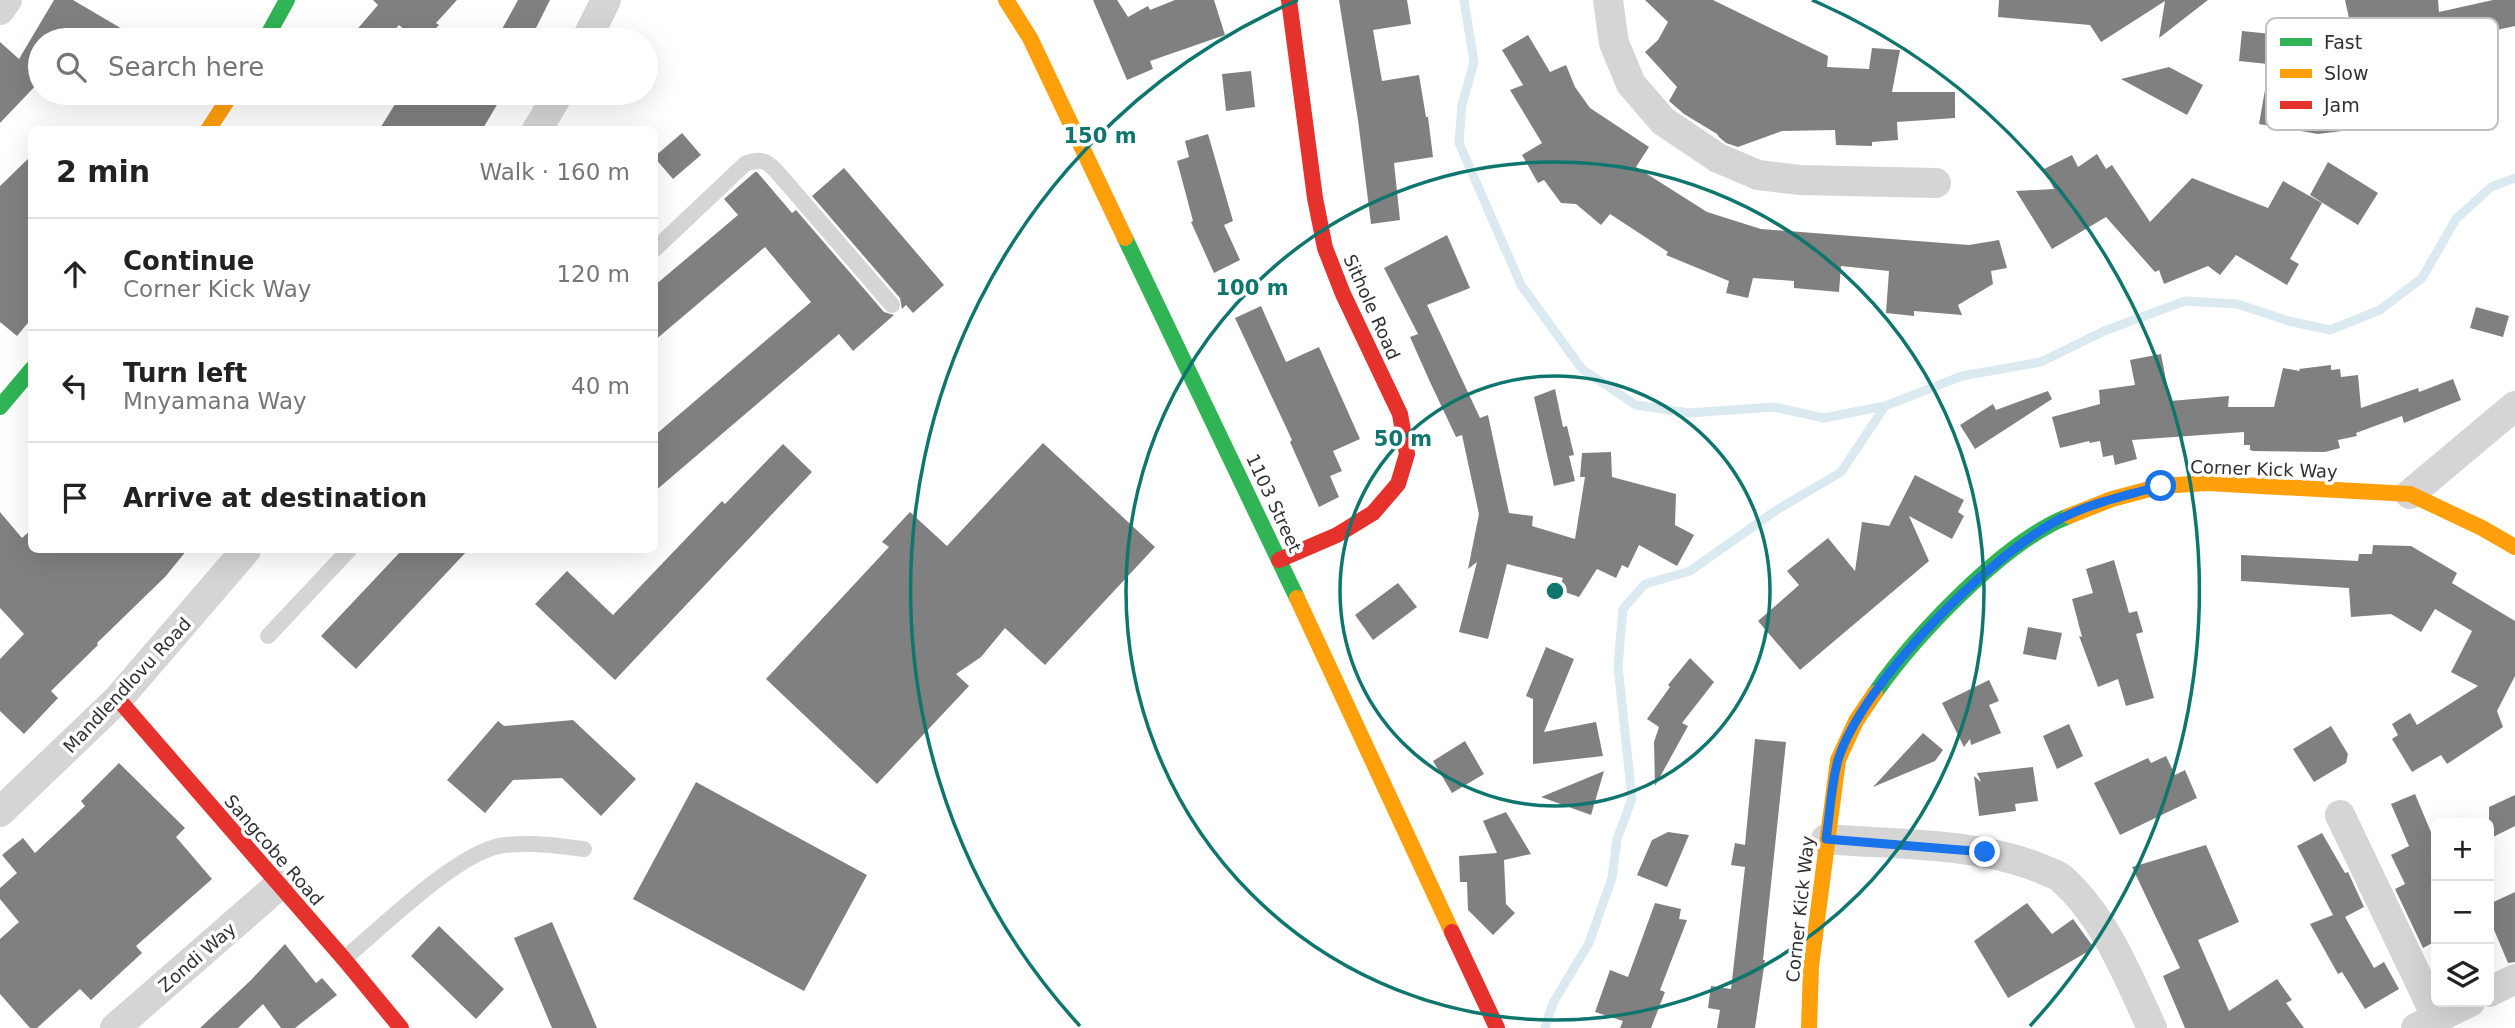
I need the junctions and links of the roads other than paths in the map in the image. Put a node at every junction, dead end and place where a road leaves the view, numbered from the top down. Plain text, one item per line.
1 (7, 0) edge
2 (287, 0) edge
3 (606, 0) edge
4 (1006, 0) edge
5 (1289, 0) edge
6 (1608, 0) edge
7 (0, 10) edge
8 (272, 28) edge
9 (592, 28) edge
10 (224, 105) edge
11 (552, 105) edge
12 (211, 126) edge
13 (539, 126) edge
14 (1936, 183) dead end
15 (658, 246) edge
16 (892, 305) dead end
17 (28, 374) edge
18 (2515, 406) edge
19 (0, 407) edge
20 (2410, 494) junction
21 (2515, 547) edge
22 (243, 553) edge
23 (346, 553) edge
24 (1279, 559) junction
25 (268, 636) dead end
26 (118, 699) junction
27 (0, 813) edge
28 (2340, 815) dead end
29 (1826, 839) junction
30 (584, 849) dead end
31 (279, 885) junction
32 (344, 959) junction
33 (2515, 979) edge
34 (2494, 990) edge
35 (2460, 1007) edge
36 (2427, 1023) edge
37 (115, 1028) edge
38 (401, 1028) edge
39 (1497, 1028) edge
40 (1810, 1028) edge
41 (2151, 1028) edge

1 - 7 street
2 - 8 street
3 - 9 street
4 - 24 street, 1103 Street
5 - 24 street, Sithole Road
6 - 14 street
10 - 12 street
11 - 13 street
15 - 16 lane
17 - 19 street
18 - 20 street
20 - 21 street, Corner Kick Way
20 - 29 street, Corner Kick Way
22 - 26 street, Mandlendlovu Road
23 - 25 lane
24 - 39 street, 1103 Street
26 - 27 street, Mandlendlovu Road
26 - 31 street, Sangcobe Road
28 - 36 street
29 - 40 street, Corner Kick Way
29 - 41 street
30 - 32 lane
31 - 32 street, Sangcobe Road
31 - 37 street, Zondi Way
32 - 38 street, Sangcobe Road
33 - 34 street
35 - 36 street

